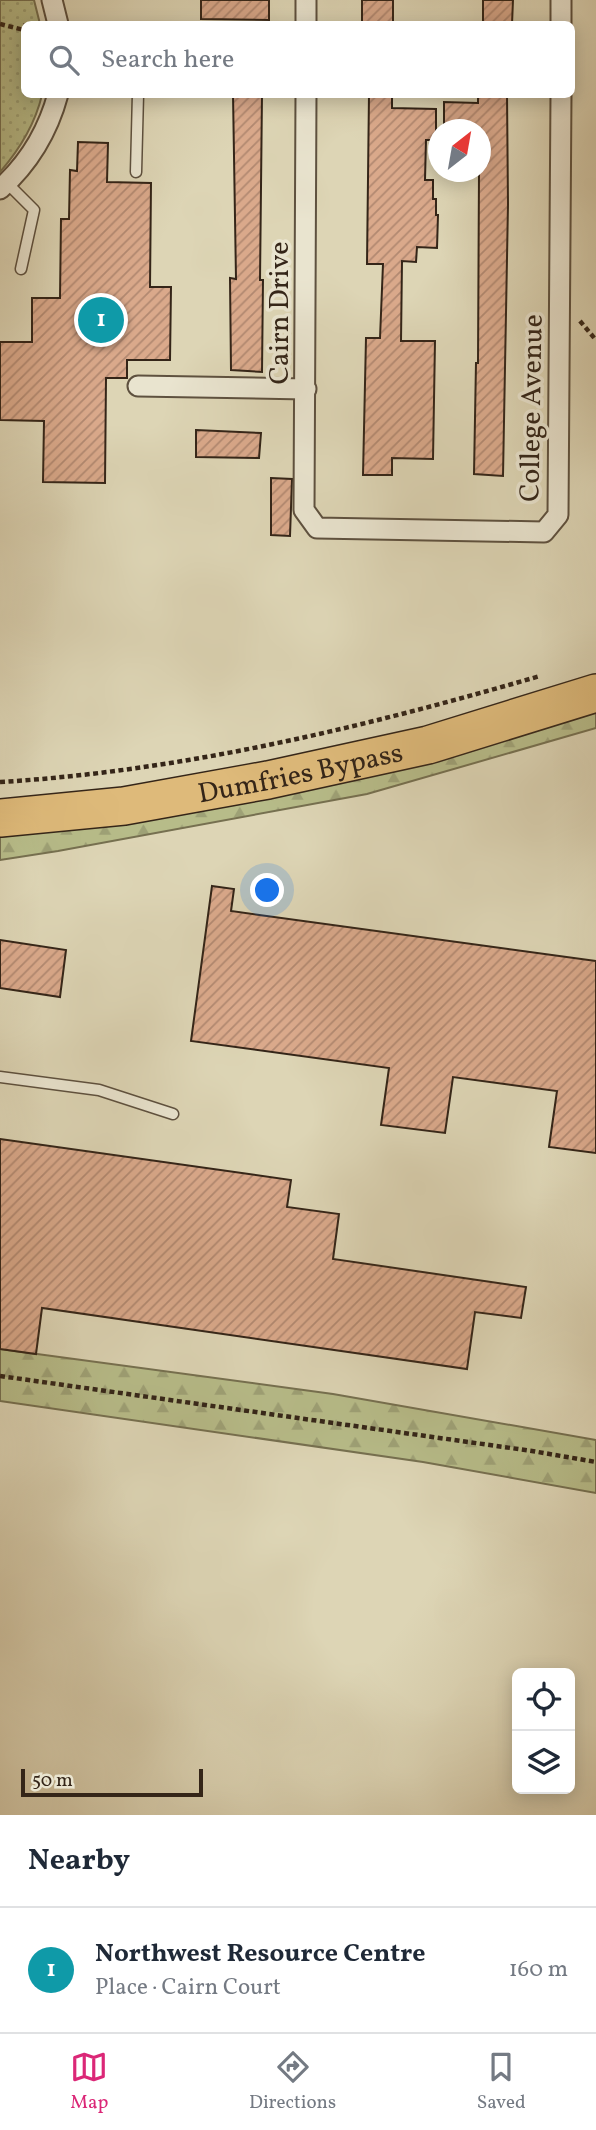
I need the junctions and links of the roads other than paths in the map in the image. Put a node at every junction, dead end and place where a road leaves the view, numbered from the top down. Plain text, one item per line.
1 (52, 0) edge
2 (306, 0) edge
3 (561, 0) edge
4 (57, 21) edge
5 (306, 21) edge
6 (561, 21) edge
7 (57, 98) edge
8 (138, 98) edge
9 (306, 98) edge
10 (561, 98) edge
11 (136, 172) dead end
12 (4, 186) edge
13 (21, 269) dead end
14 (138, 386) dead end
15 (306, 389) junction
16 (317, 528) joint
17 (596, 693) edge
18 (0, 818) edge
19 (0, 1077) edge
20 (173, 1114) dead end

1 - 4 street
2 - 5 street
3 - 6 street
7 - 12 street
8 - 11 lane
9 - 15 street, Cairn Drive
10 - 16 street, College Avenue
12 - 13 lane
14 - 15 street
15 - 16 street, Cairn Drive
17 - 18 highway, Dumfries Bypass
19 - 20 lane

